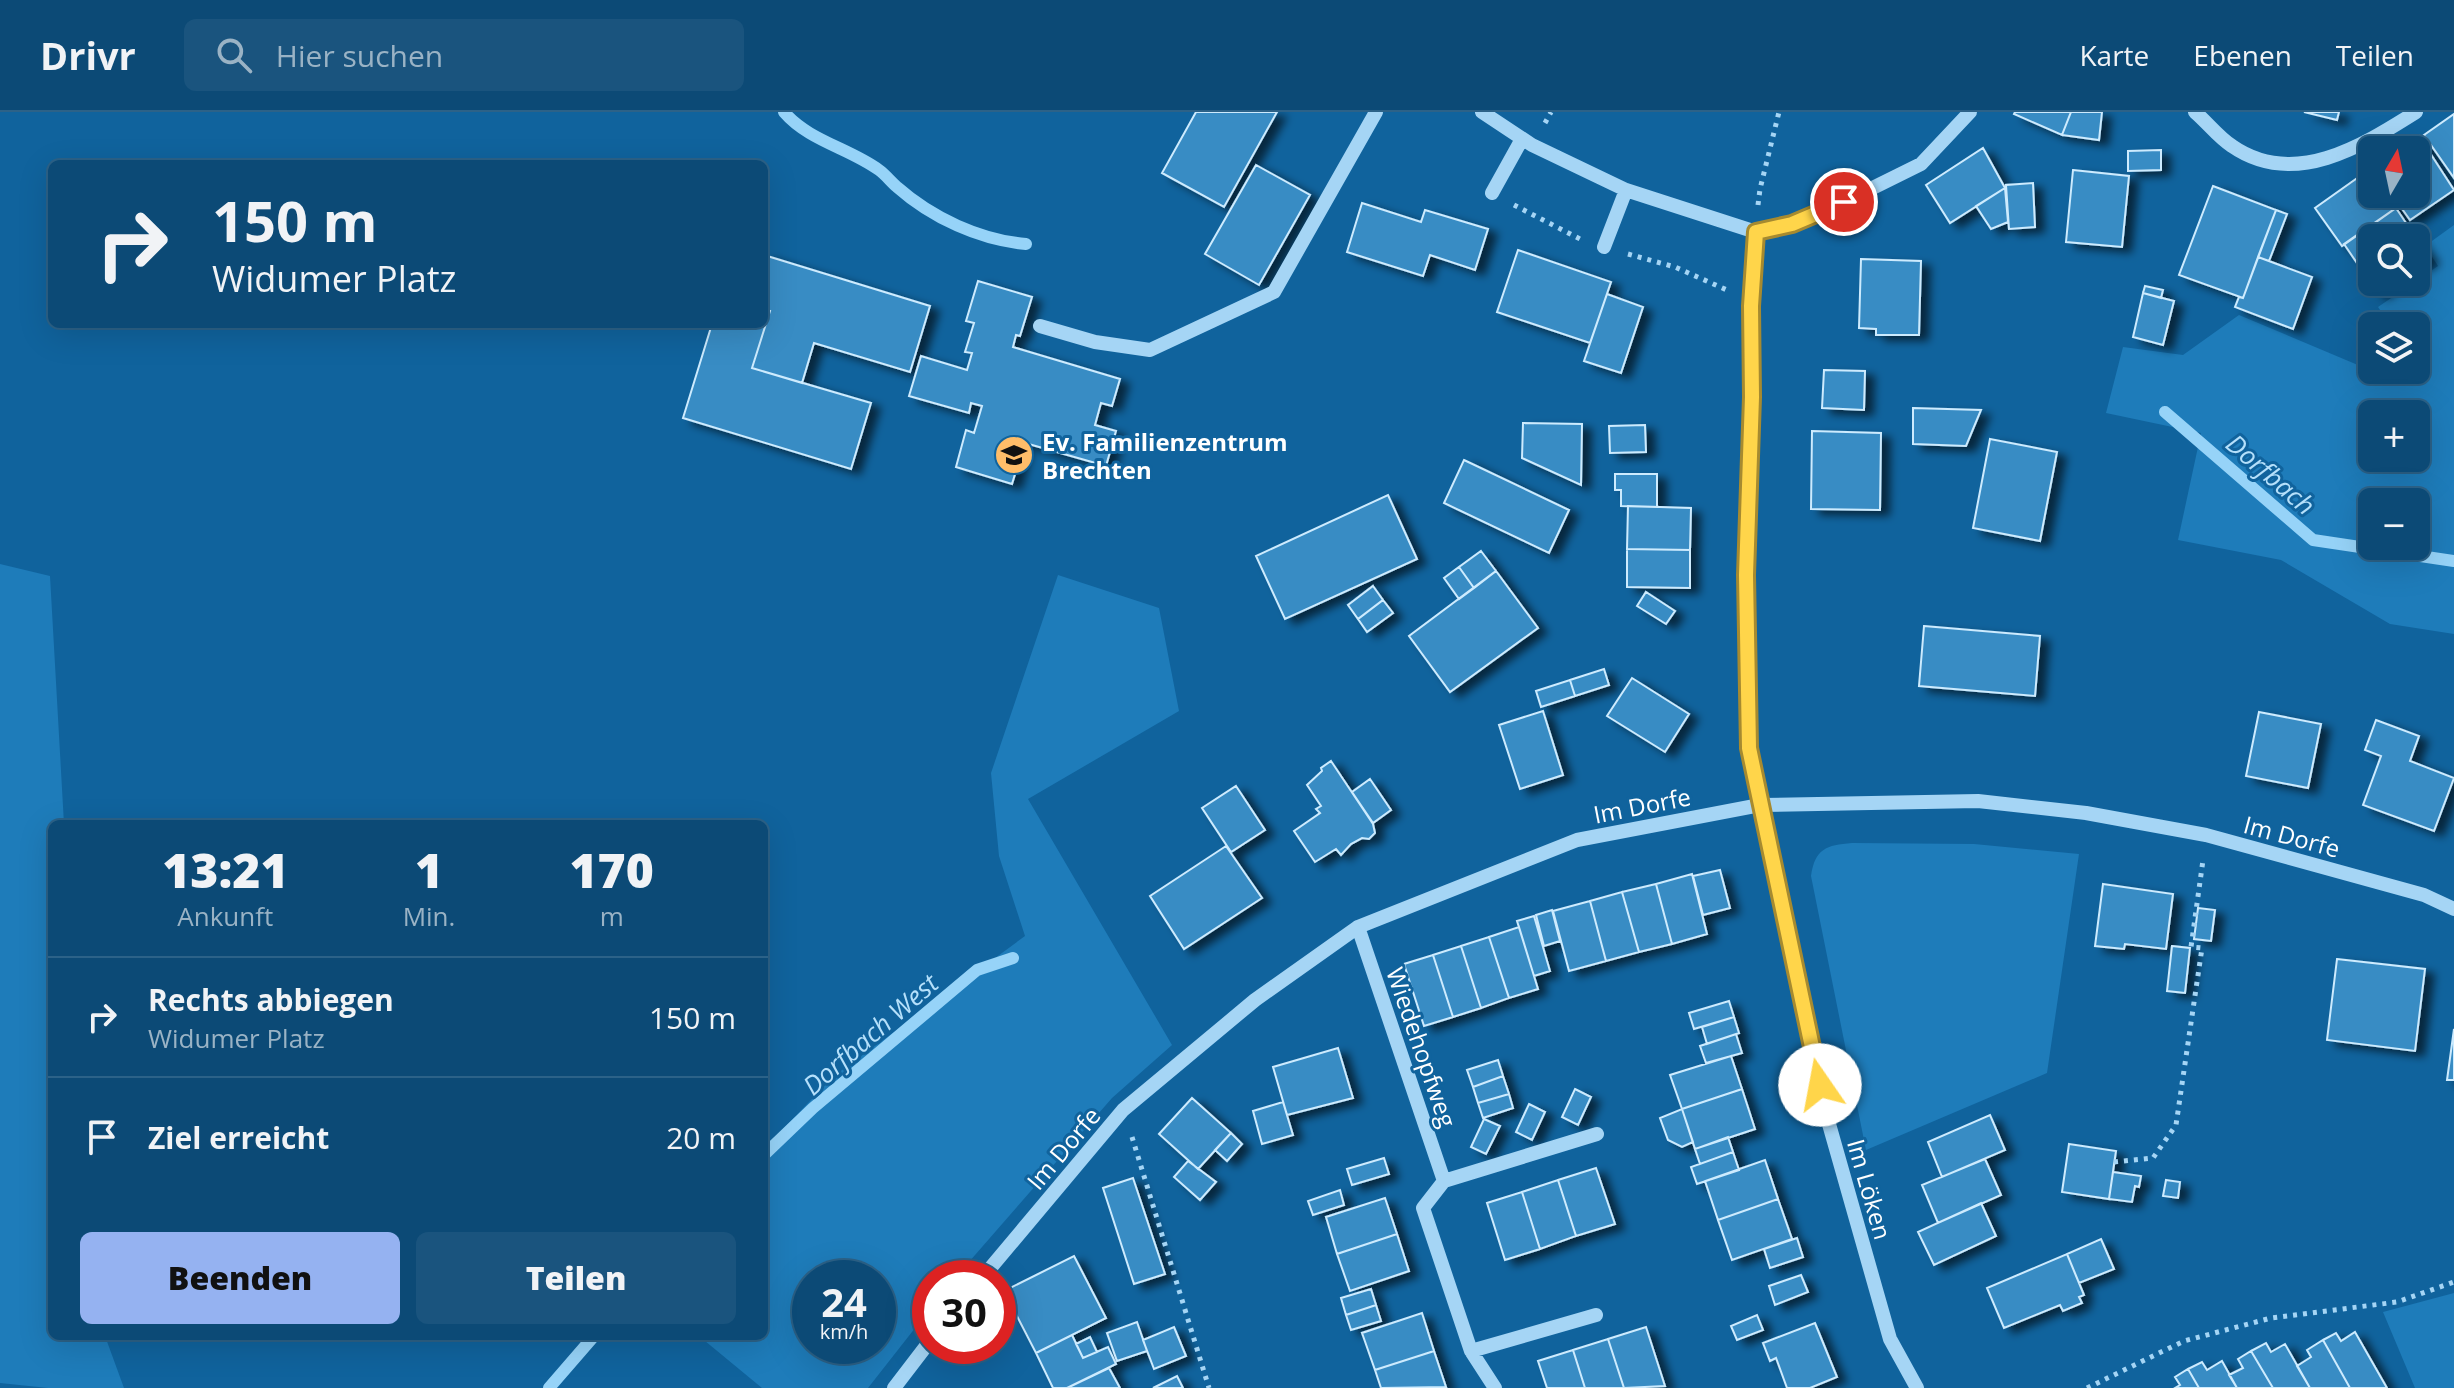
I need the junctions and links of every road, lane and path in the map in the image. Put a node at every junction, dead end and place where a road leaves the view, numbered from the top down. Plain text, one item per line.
1 (1376, 112) edge
2 (1482, 112) edge
3 (1551, 112) edge
4 (1779, 112) edge
5 (1970, 112) edge
6 (2195, 112) edge
7 (2416, 112) edge
8 (1546, 120) dead end
9 (1522, 139) junction
10 (1760, 189) dead end
11 (1626, 190) junction
12 (1492, 193) dead end
13 (1756, 232) junction
14 (1604, 247) dead end
15 (1040, 326) dead end
16 (1760, 805) junction
17 (2206, 835) junction
18 (2454, 909) edge
19 (1358, 927) junction
20 (1123, 1110) junction
21 (1597, 1134) dead end
22 (2114, 1162) dead end
23 (1444, 1181) junction
24 (997, 1260) edge
25 (2454, 1282) edge
26 (1596, 1315) dead end
27 (1471, 1351) junction
28 (912, 1364) edge
29 (894, 1388) edge
30 (1209, 1388) edge
31 (1495, 1388) edge
32 (1917, 1388) edge
33 (2087, 1388) edge

1 - 15 street
2 - 9 street
3 - 8 path
4 - 10 path
5 - 13 street
6 - 7 street
9 - 11 street
9 - 12 street
11 - 13 street
11 - 14 street
13 - 16 street, Im Löken
16 - 17 street, Im Dorfe
16 - 19 street, Im Dorfe
16 - 32 street, Im Löken
17 - 18 street, Im Dorfe
17 - 22 path
19 - 20 street, Im Dorfe
19 - 23 street, Wiedehopfweg
20 - 24 street, Im Dorfe
20 - 30 path
21 - 23 street
23 - 27 street
25 - 33 path
26 - 27 street
27 - 31 street
28 - 29 street

